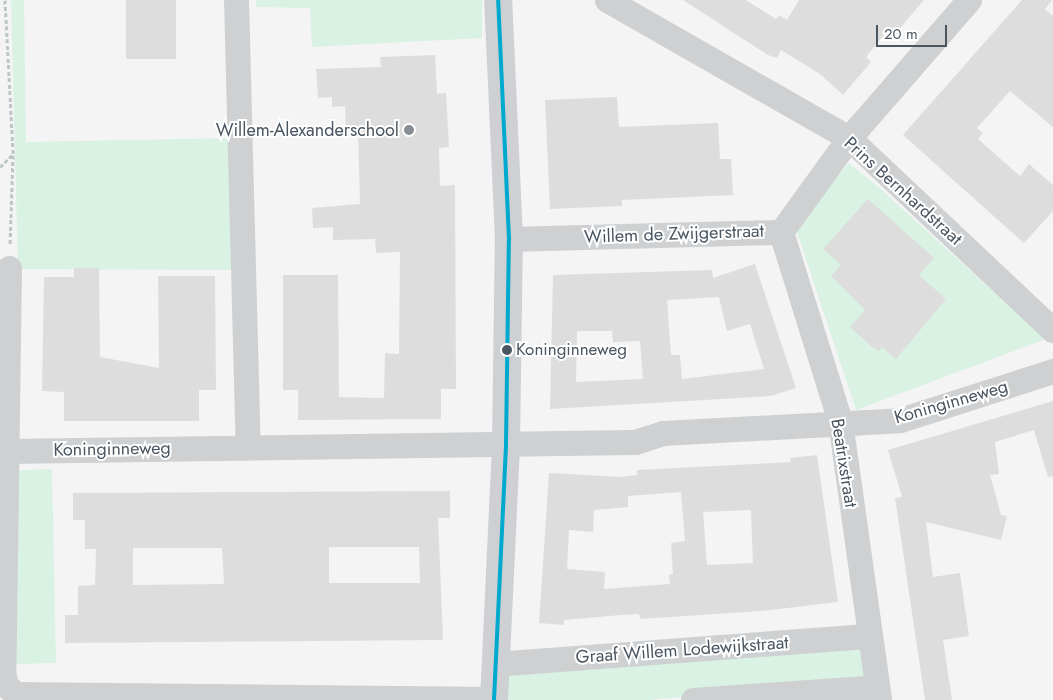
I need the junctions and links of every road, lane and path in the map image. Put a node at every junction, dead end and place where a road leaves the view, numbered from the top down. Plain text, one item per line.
1 (5, 0) edge
2 (236, 0) edge
3 (498, 0) edge
4 (607, 0) edge
5 (969, 0) edge
6 (849, 138) junction
7 (13, 155) junction
8 (0, 167) edge
9 (781, 232) junction
10 (509, 239) junction
11 (9, 268) joint
12 (1053, 330) edge
13 (1053, 371) edge
14 (840, 421) junction
15 (506, 445) junction
16 (248, 446) junction
17 (6, 451) junction
18 (870, 636) junction
19 (494, 664) junction
20 (878, 693) edge
21 (494, 699) edge
22 (693, 700) edge

1 - 7 path
2 - 16 street
3 - 10 main road
4 - 6 street, Prins Bernhardstraat
5 - 6 street, Willem de Zwijgerstraat
6 - 9 street, Willem de Zwijgerstraat
6 - 12 street, Prins Bernhardstraat
7 - 8 path
7 - 11 path
9 - 10 street, Willem de Zwijgerstraat
9 - 14 street, Beatrixstraat
10 - 15 main road
11 - 17 street
13 - 14 street, Koninginneweg
14 - 15 street, Koninginneweg
14 - 18 street, Beatrixstraat
15 - 16 street, Koninginneweg
15 - 19 main road
16 - 17 street, Koninginneweg
17 - 21 street
18 - 19 street, Graaf Willem Lodewijkstraat
18 - 20 street, Beatrixstraat
19 - 21 main road
20 - 22 street

